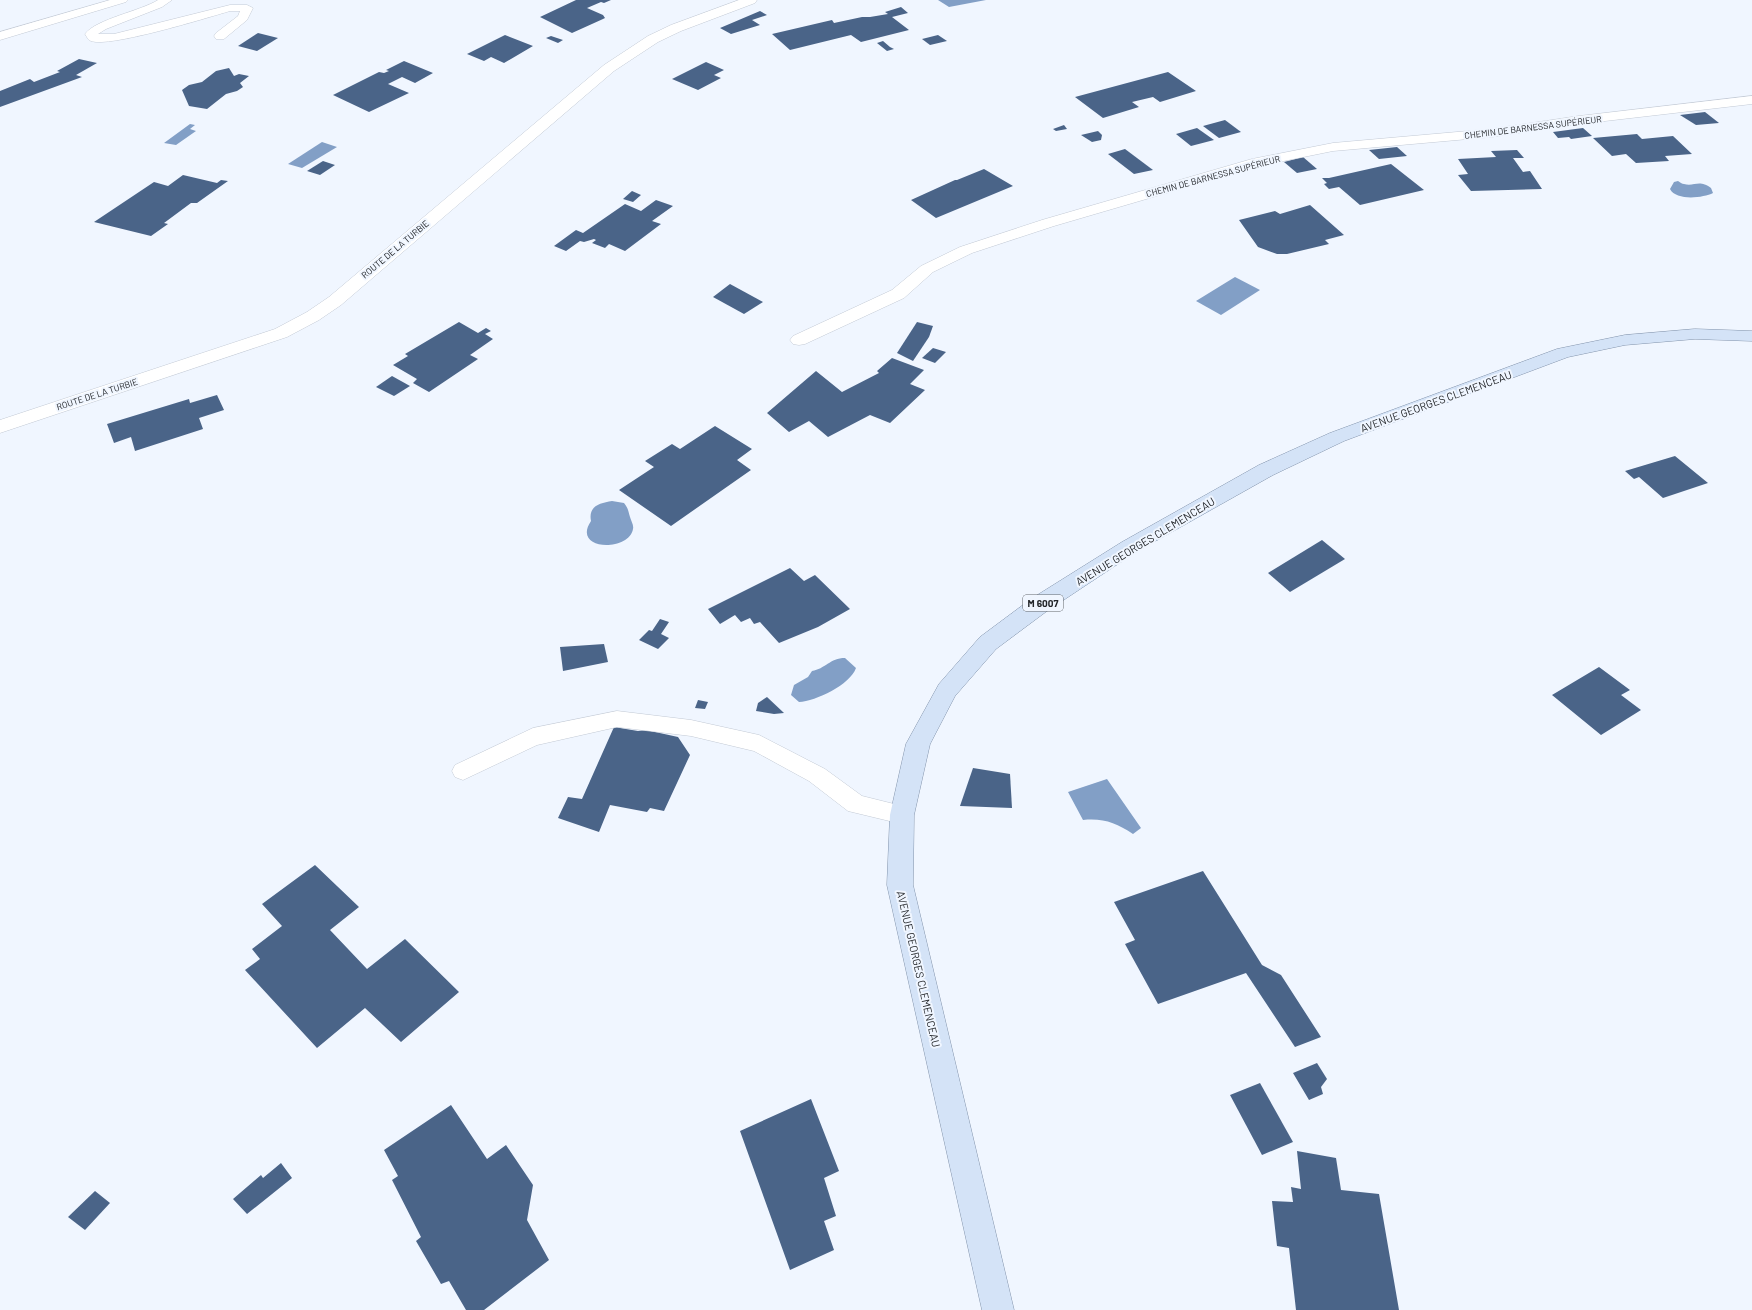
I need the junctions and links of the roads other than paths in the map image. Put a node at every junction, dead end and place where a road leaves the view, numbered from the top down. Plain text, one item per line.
1 (122, 0) edge
2 (166, 0) edge
3 (751, 0) edge
4 (0, 36) edge
5 (220, 36) dead end
6 (1752, 100) edge
7 (1752, 336) edge
8 (799, 340) dead end
9 (0, 427) edge
10 (463, 771) dead end
11 (902, 815) junction
12 (998, 1310) edge

1 - 4 lane
2 - 5 lane
3 - 9 street, ROUTE DE LA TURBIE
6 - 8 street, CHEMIN DE BARNESSA SUPÉRIEUR
7 - 11 main road, AVENUE GEORGES CLEMENCEAU / M 6007
10 - 11 lane
11 - 12 main road, AVENUE GEORGES CLEMENCEAU / M 6007

